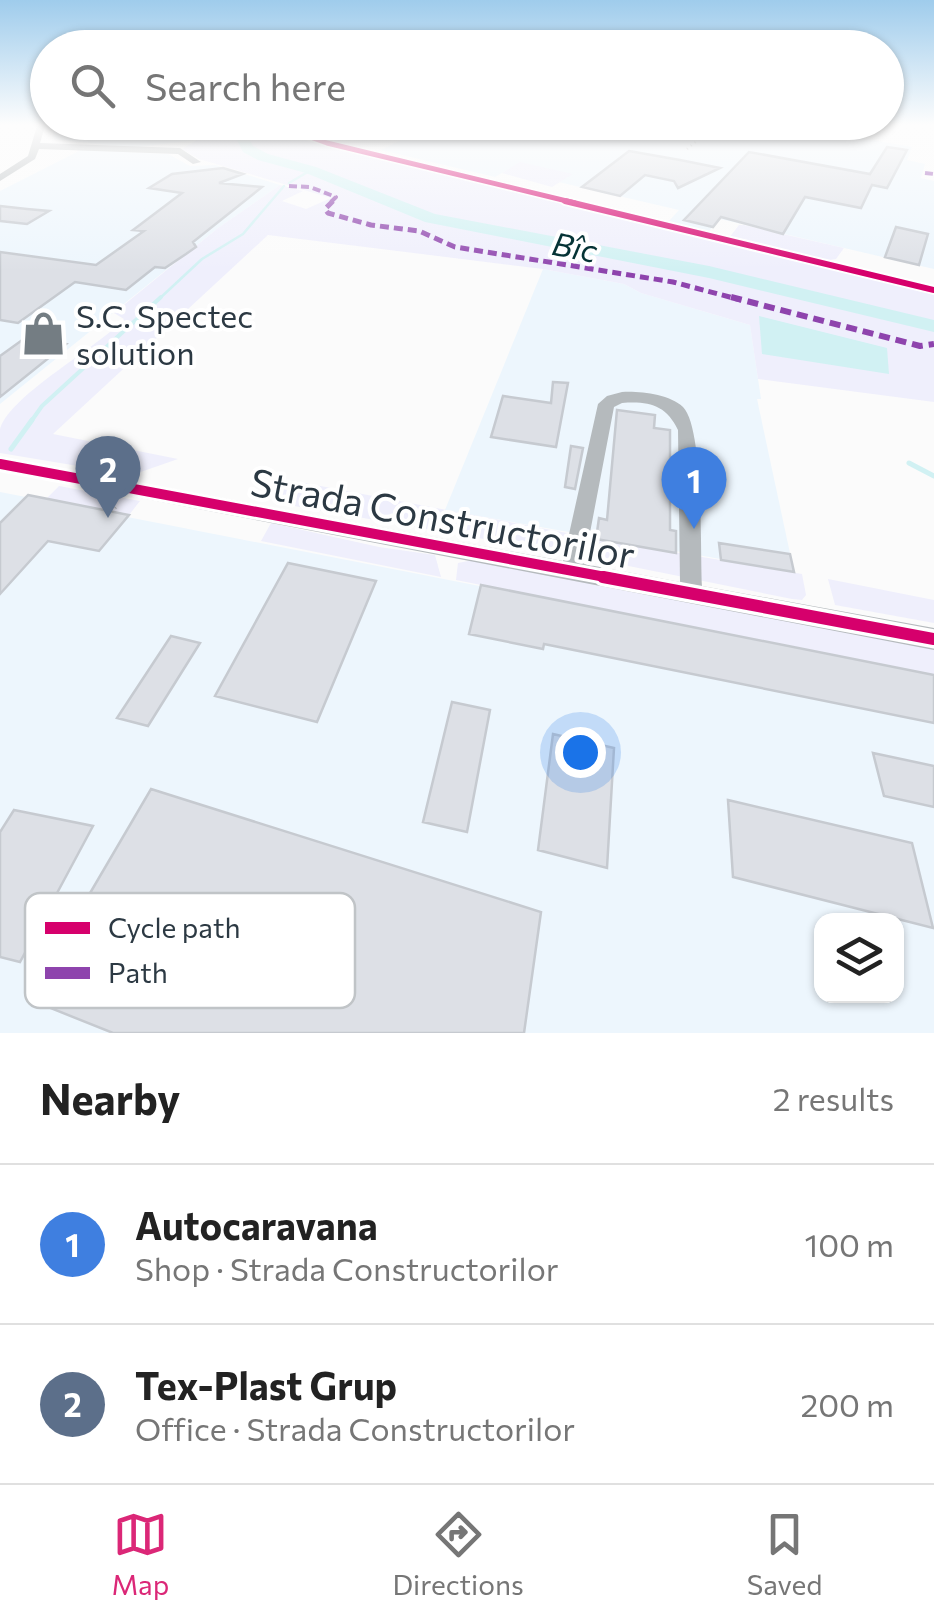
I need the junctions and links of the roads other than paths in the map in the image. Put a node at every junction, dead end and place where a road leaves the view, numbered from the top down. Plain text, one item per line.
1 (456, 174) edge
2 (934, 290) edge
3 (0, 464) edge
4 (572, 572) junction
5 (691, 594) junction
6 (934, 640) edge

1 - 2 street
3 - 4 street, Strada Constructorilor
4 - 5 street, Strada Constructorilor
4 - 5 street
5 - 6 street, Strada Constructorilor

